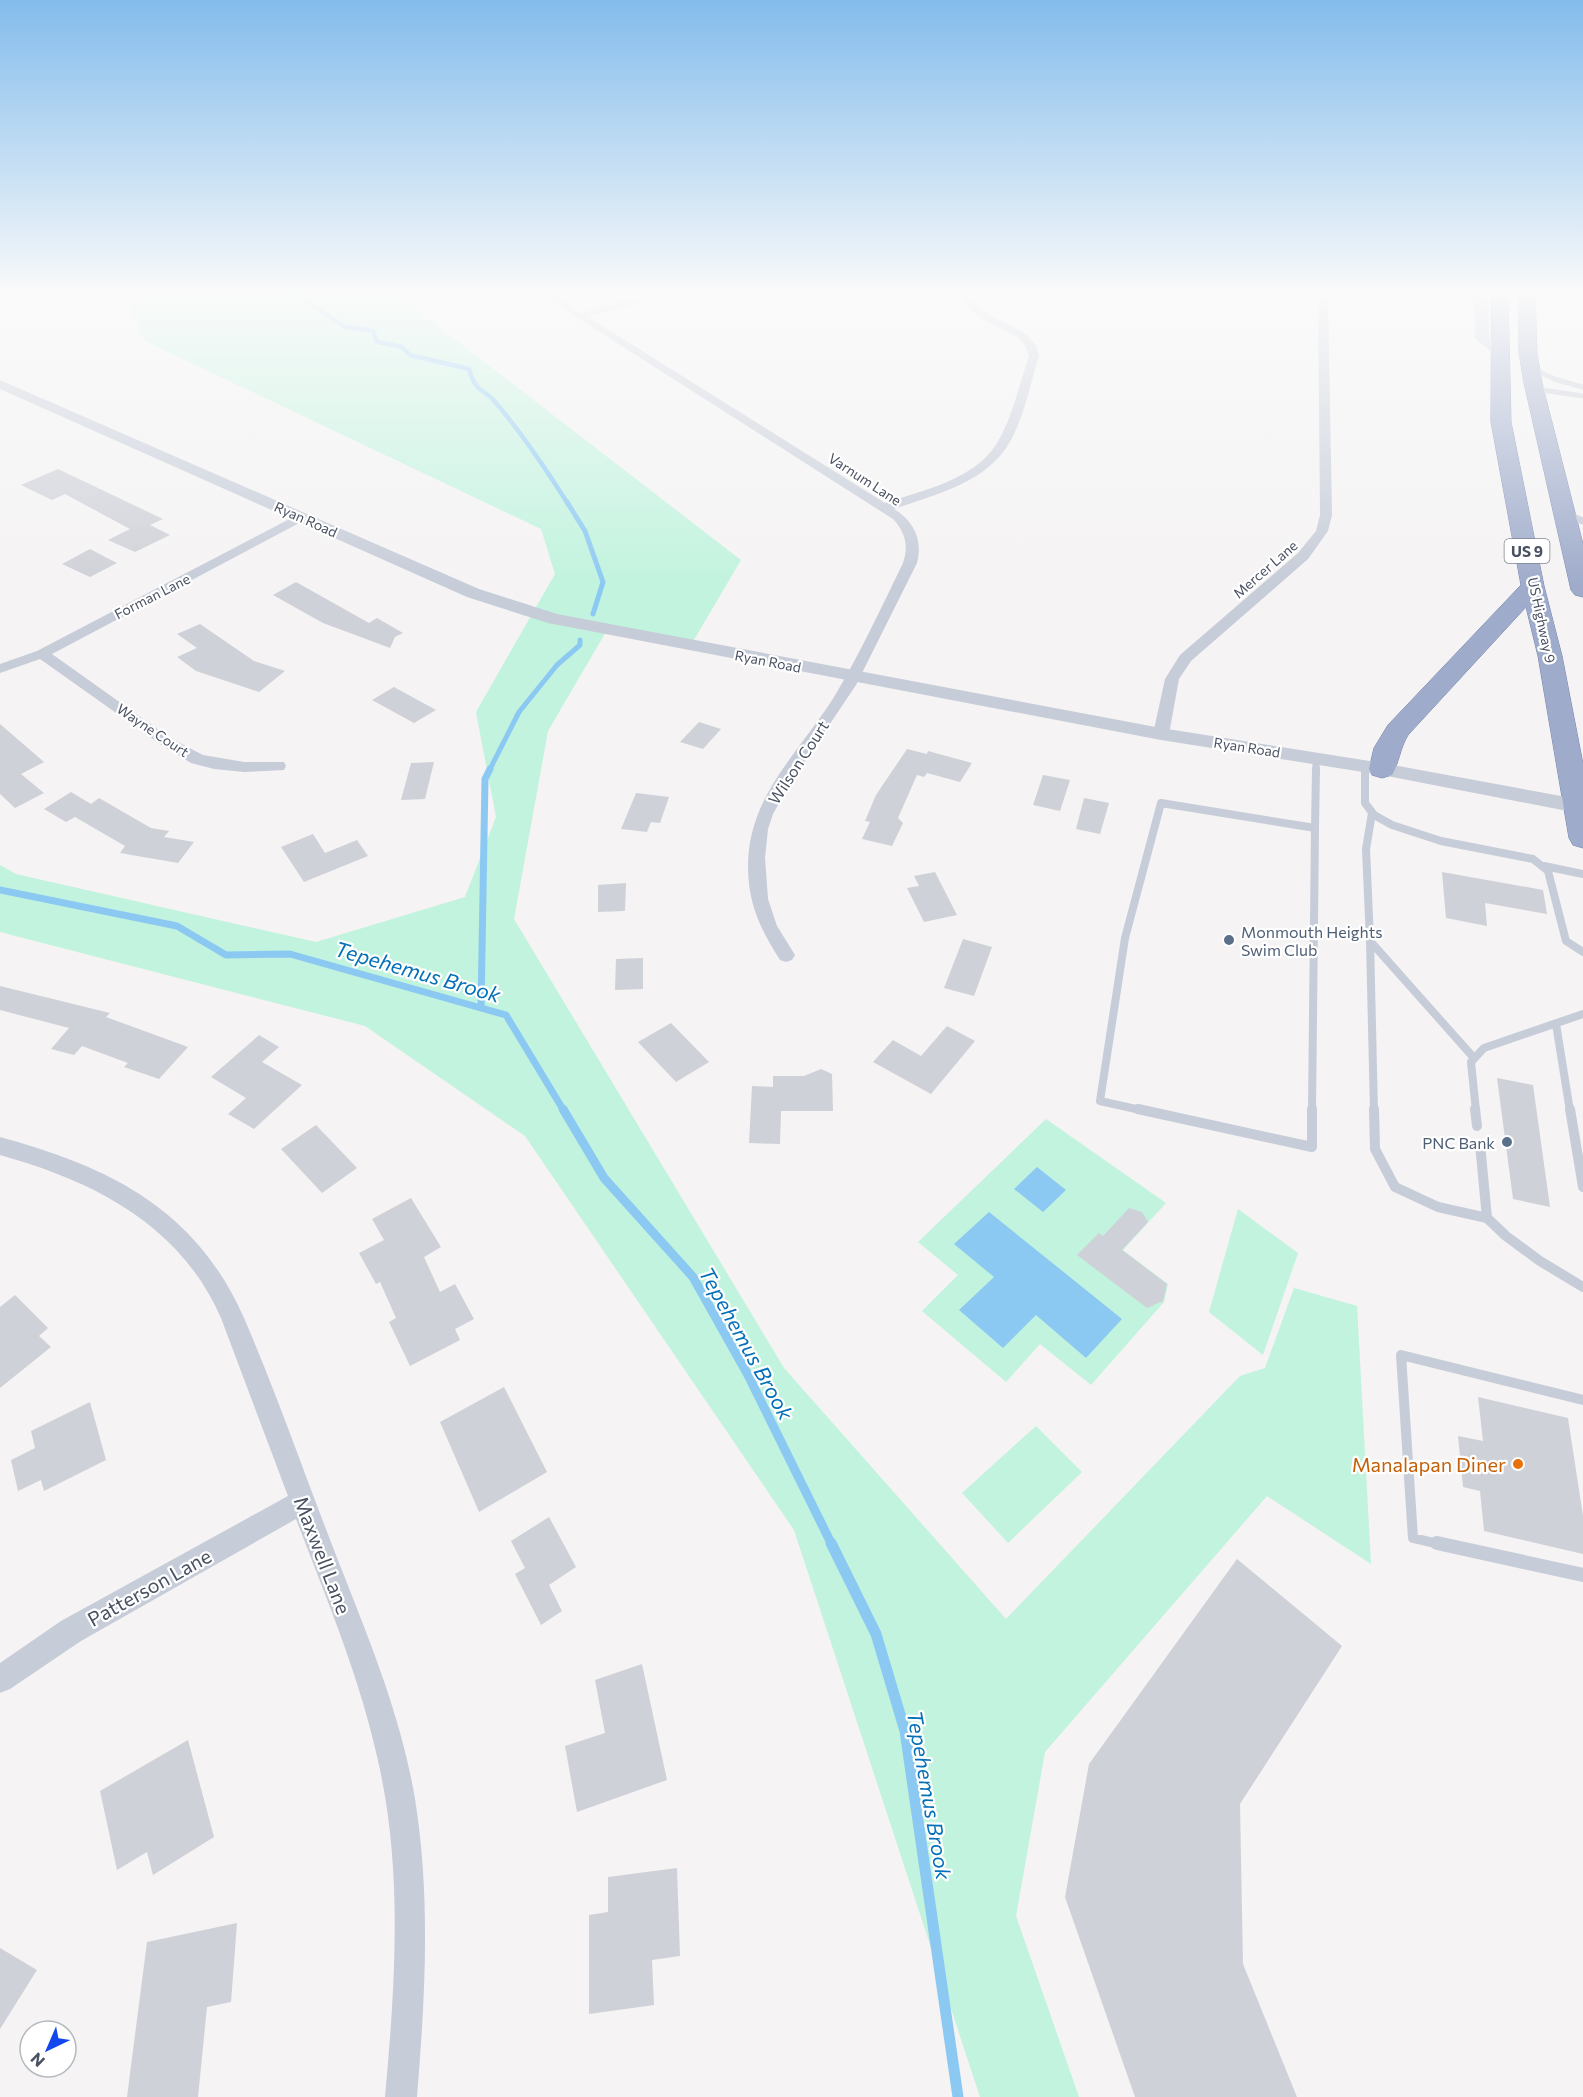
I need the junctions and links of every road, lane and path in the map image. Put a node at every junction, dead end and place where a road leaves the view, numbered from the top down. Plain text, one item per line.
1 (18, 392) edge
2 (700, 392) edge
3 (1022, 392) edge
4 (1324, 392) edge
5 (1503, 392) edge
6 (1536, 392) edge
7 (1555, 392) edge
8 (1583, 396) edge
9 (884, 508) junction
10 (1563, 513) junction
11 (301, 517) junction
12 (1583, 521) edge
13 (1578, 548) edge
14 (1533, 586) junction
15 (1583, 590) edge
16 (42, 654) junction
17 (0, 669) edge
18 (853, 676) junction
19 (1161, 734) junction
20 (1316, 758) junction
21 (278, 766) dead end
22 (1374, 767) junction
23 (1579, 806) edge
24 (1372, 813) junction
25 (1314, 828) junction
26 (1583, 838) edge
27 (1542, 866) junction
28 (1583, 874) edge
29 (1370, 941) junction
30 (1583, 952) edge
31 (786, 955) dead end
32 (1583, 1014) edge
33 (1556, 1024) junction
34 (1474, 1059) junction
35 (1477, 1126) dead end
36 (1480, 1144) dead end
37 (0, 1146) edge
38 (1583, 1187) edge
39 (1487, 1218) junction
40 (1583, 1287) edge
41 (1583, 1400) edge
42 (302, 1502) junction
43 (1583, 1575) edge
44 (0, 1678) edge
45 (401, 2097) edge

1 - 11 street, Ryan Road
2 - 9 street, Varnum Lane
3 - 9 street
4 - 19 street, Mercer Lane
5 - 14 highway, US Highway 9 / US 9
6 - 10 highway, US 9
7 - 8 lane
9 - 18 street, Varnum Lane
10 - 12 lane
10 - 13 highway, US 9
11 - 16 street, Forman Lane
11 - 18 street, Ryan Road
13 - 15 highway, US 9
14 - 22 highway
14 - 23 highway, US Highway 9 / US 9
16 - 17 street, Forman Lane
16 - 21 street, Wayne Court
18 - 19 street, Ryan Road
18 - 31 street, Wilson Court
19 - 20 street, Ryan Road
20 - 22 street, Ryan Road
20 - 25 lane
22 - 23 street, Ryan Road
22 - 24 lane
23 - 26 highway, US Highway 9 / US 9
24 - 27 lane
24 - 29 lane
25 - 25 lane
27 - 28 lane
27 - 30 lane
29 - 34 lane
29 - 39 lane
32 - 33 lane
33 - 34 lane
33 - 38 lane
34 - 35 lane
36 - 39 lane
37 - 42 street, Maxwell Lane
39 - 40 lane
41 - 43 lane
42 - 44 street, Patterson Lane
42 - 45 street, Maxwell Lane

